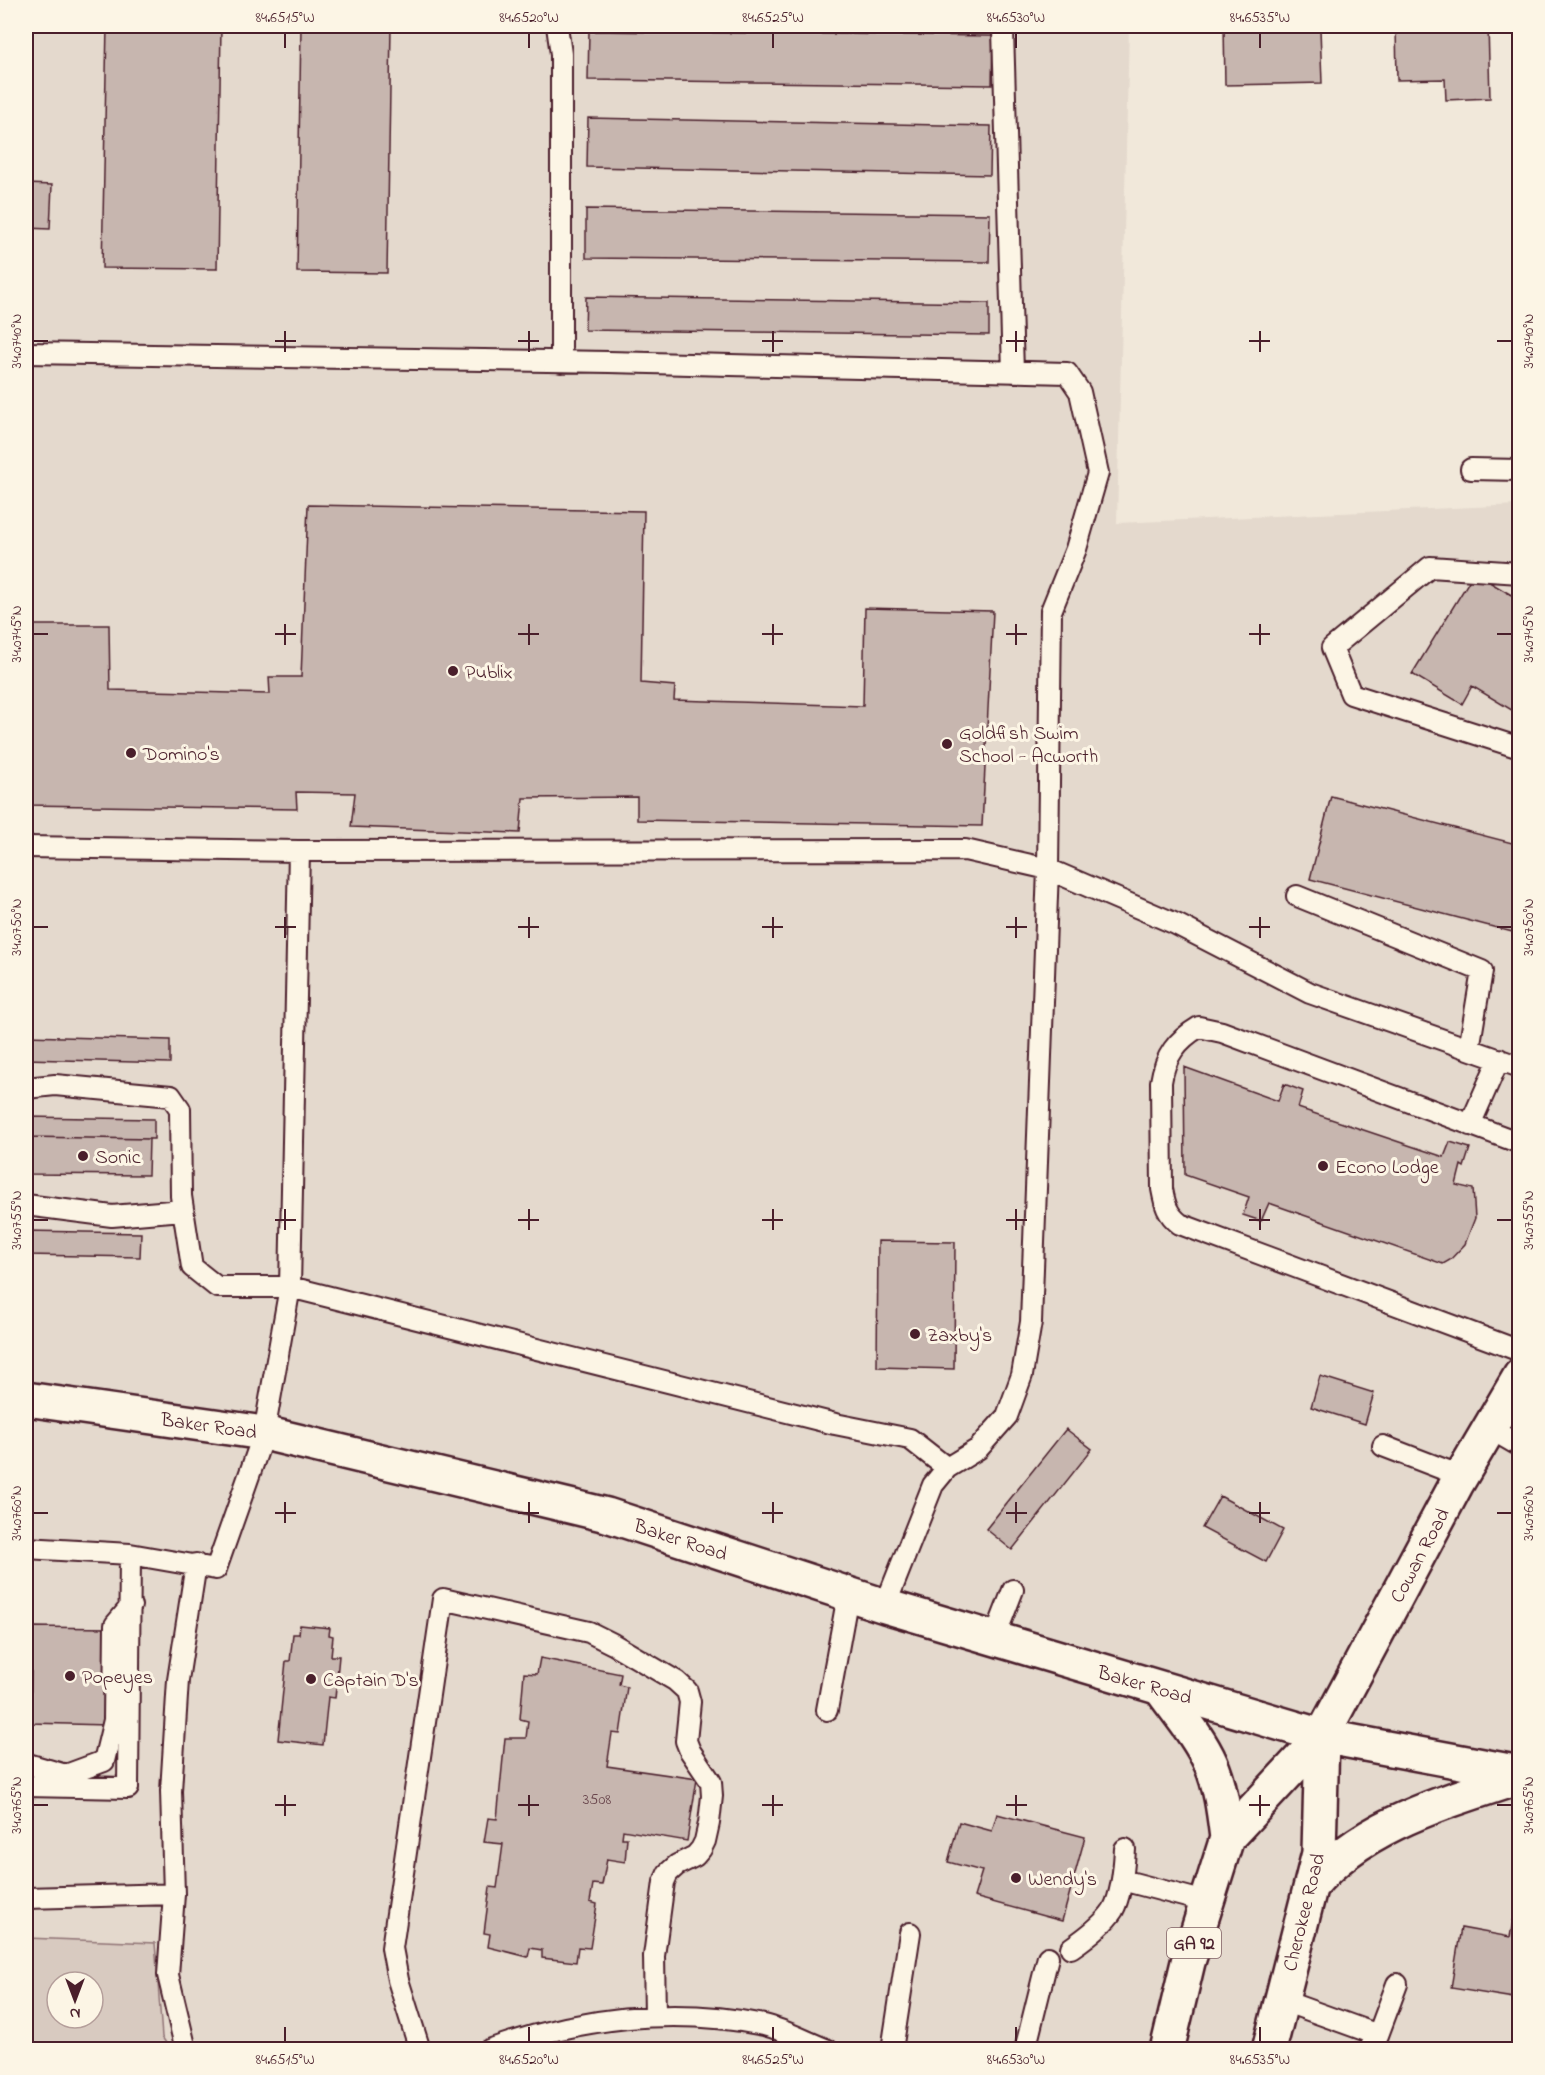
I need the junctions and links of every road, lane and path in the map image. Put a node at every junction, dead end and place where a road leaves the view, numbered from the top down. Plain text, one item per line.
1 (558, 26) edge
2 (1003, 30) dead end
3 (26, 353) edge
4 (561, 362) junction
5 (1013, 372) junction
6 (1471, 469) dead end
7 (1520, 470) edge
8 (1520, 573) edge
9 (1520, 748) edge
10 (26, 847) edge
11 (299, 852) junction
12 (1048, 869) junction
13 (1297, 896) dead end
14 (1469, 1049) junction
15 (1499, 1059) junction
16 (1520, 1067) edge
17 (26, 1088) edge
18 (1470, 1125) junction
19 (1520, 1143) edge
20 (26, 1205) edge
21 (183, 1210) junction
22 (290, 1287) junction
23 (1520, 1351) edge
24 (1520, 1376) edge
25 (26, 1399) edge
26 (1489, 1428) junction
27 (264, 1433) junction
28 (1383, 1446) dead end
29 (1520, 1446) edge
30 (947, 1468) junction
31 (1461, 1476) junction
32 (26, 1548) edge
33 (130, 1554) junction
34 (195, 1564) junction
35 (1013, 1590) dead end
36 (848, 1595) junction
37 (131, 1606) junction
38 (885, 1606) junction
39 (994, 1639) junction
40 (1161, 1689) junction
41 (827, 1710) dead end
42 (1322, 1736) junction
43 (26, 1762) edge
44 (1520, 1775) edge
45 (26, 1786) edge
46 (1227, 1838) junction
47 (1125, 1849) dead end
48 (1122, 1880) junction
49 (1311, 1886) junction
50 (174, 1894) junction
51 (26, 1898) edge
52 (1206, 1902) junction
53 (910, 1933) dead end
54 (1071, 1948) dead end
55 (1048, 1957) dead end
56 (1397, 1983) dead end
57 (1281, 2001) junction
58 (655, 2015) junction
59 (1374, 2042) edge
60 (800, 2044) edge
61 (186, 2049) edge
62 (420, 2049) edge
63 (489, 2049) edge
64 (828, 2049) edge
65 (892, 2049) edge
66 (1025, 2049) edge
67 (1167, 2049) edge
68 (1269, 2049) edge

1 - 4 lane
2 - 5 lane
3 - 4 lane
4 - 5 lane
5 - 12 lane
6 - 7 lane
8 - 9 lane
10 - 11 lane
11 - 12 lane
11 - 22 lane
12 - 14 lane
12 - 30 lane
13 - 14 lane
14 - 15 lane
15 - 16 lane
15 - 18 lane
17 - 21 lane
18 - 19 lane
18 - 23 lane
20 - 21 lane
21 - 22 lane
22 - 27 lane
22 - 30 lane
24 - 26 main road, Cowan Road
25 - 27 main road, Baker Road
26 - 29 lane
26 - 31 main road, Cowan Road
27 - 34 lane
27 - 36 main road, Baker Road
28 - 31 lane
30 - 38 lane
31 - 42 main road, Cowan Road
32 - 33 lane
33 - 34 lane
33 - 37 lane
34 - 50 lane
35 - 39 lane
36 - 38 main road, Baker Road
36 - 41 lane
37 - 43 lane
37 - 45 lane
38 - 39 main road, Baker Road
39 - 40 main road, Baker Road
40 - 42 main road, Baker Road
40 - 46 main road
42 - 44 main road, Baker Road
42 - 46 main road, GA 92
42 - 49 main road, Cherokee Road
44 - 49 main road
46 - 52 main road, GA 92
47 - 48 lane
48 - 52 lane
48 - 54 lane
49 - 57 main road, Cherokee Road
50 - 51 lane
50 - 61 lane
52 - 67 main road, GA 92
53 - 65 lane
55 - 66 lane
56 - 59 lane
57 - 59 lane
57 - 68 main road, Cherokee Road
58 - 60 lane
58 - 62 lane
58 - 63 lane
60 - 64 lane

